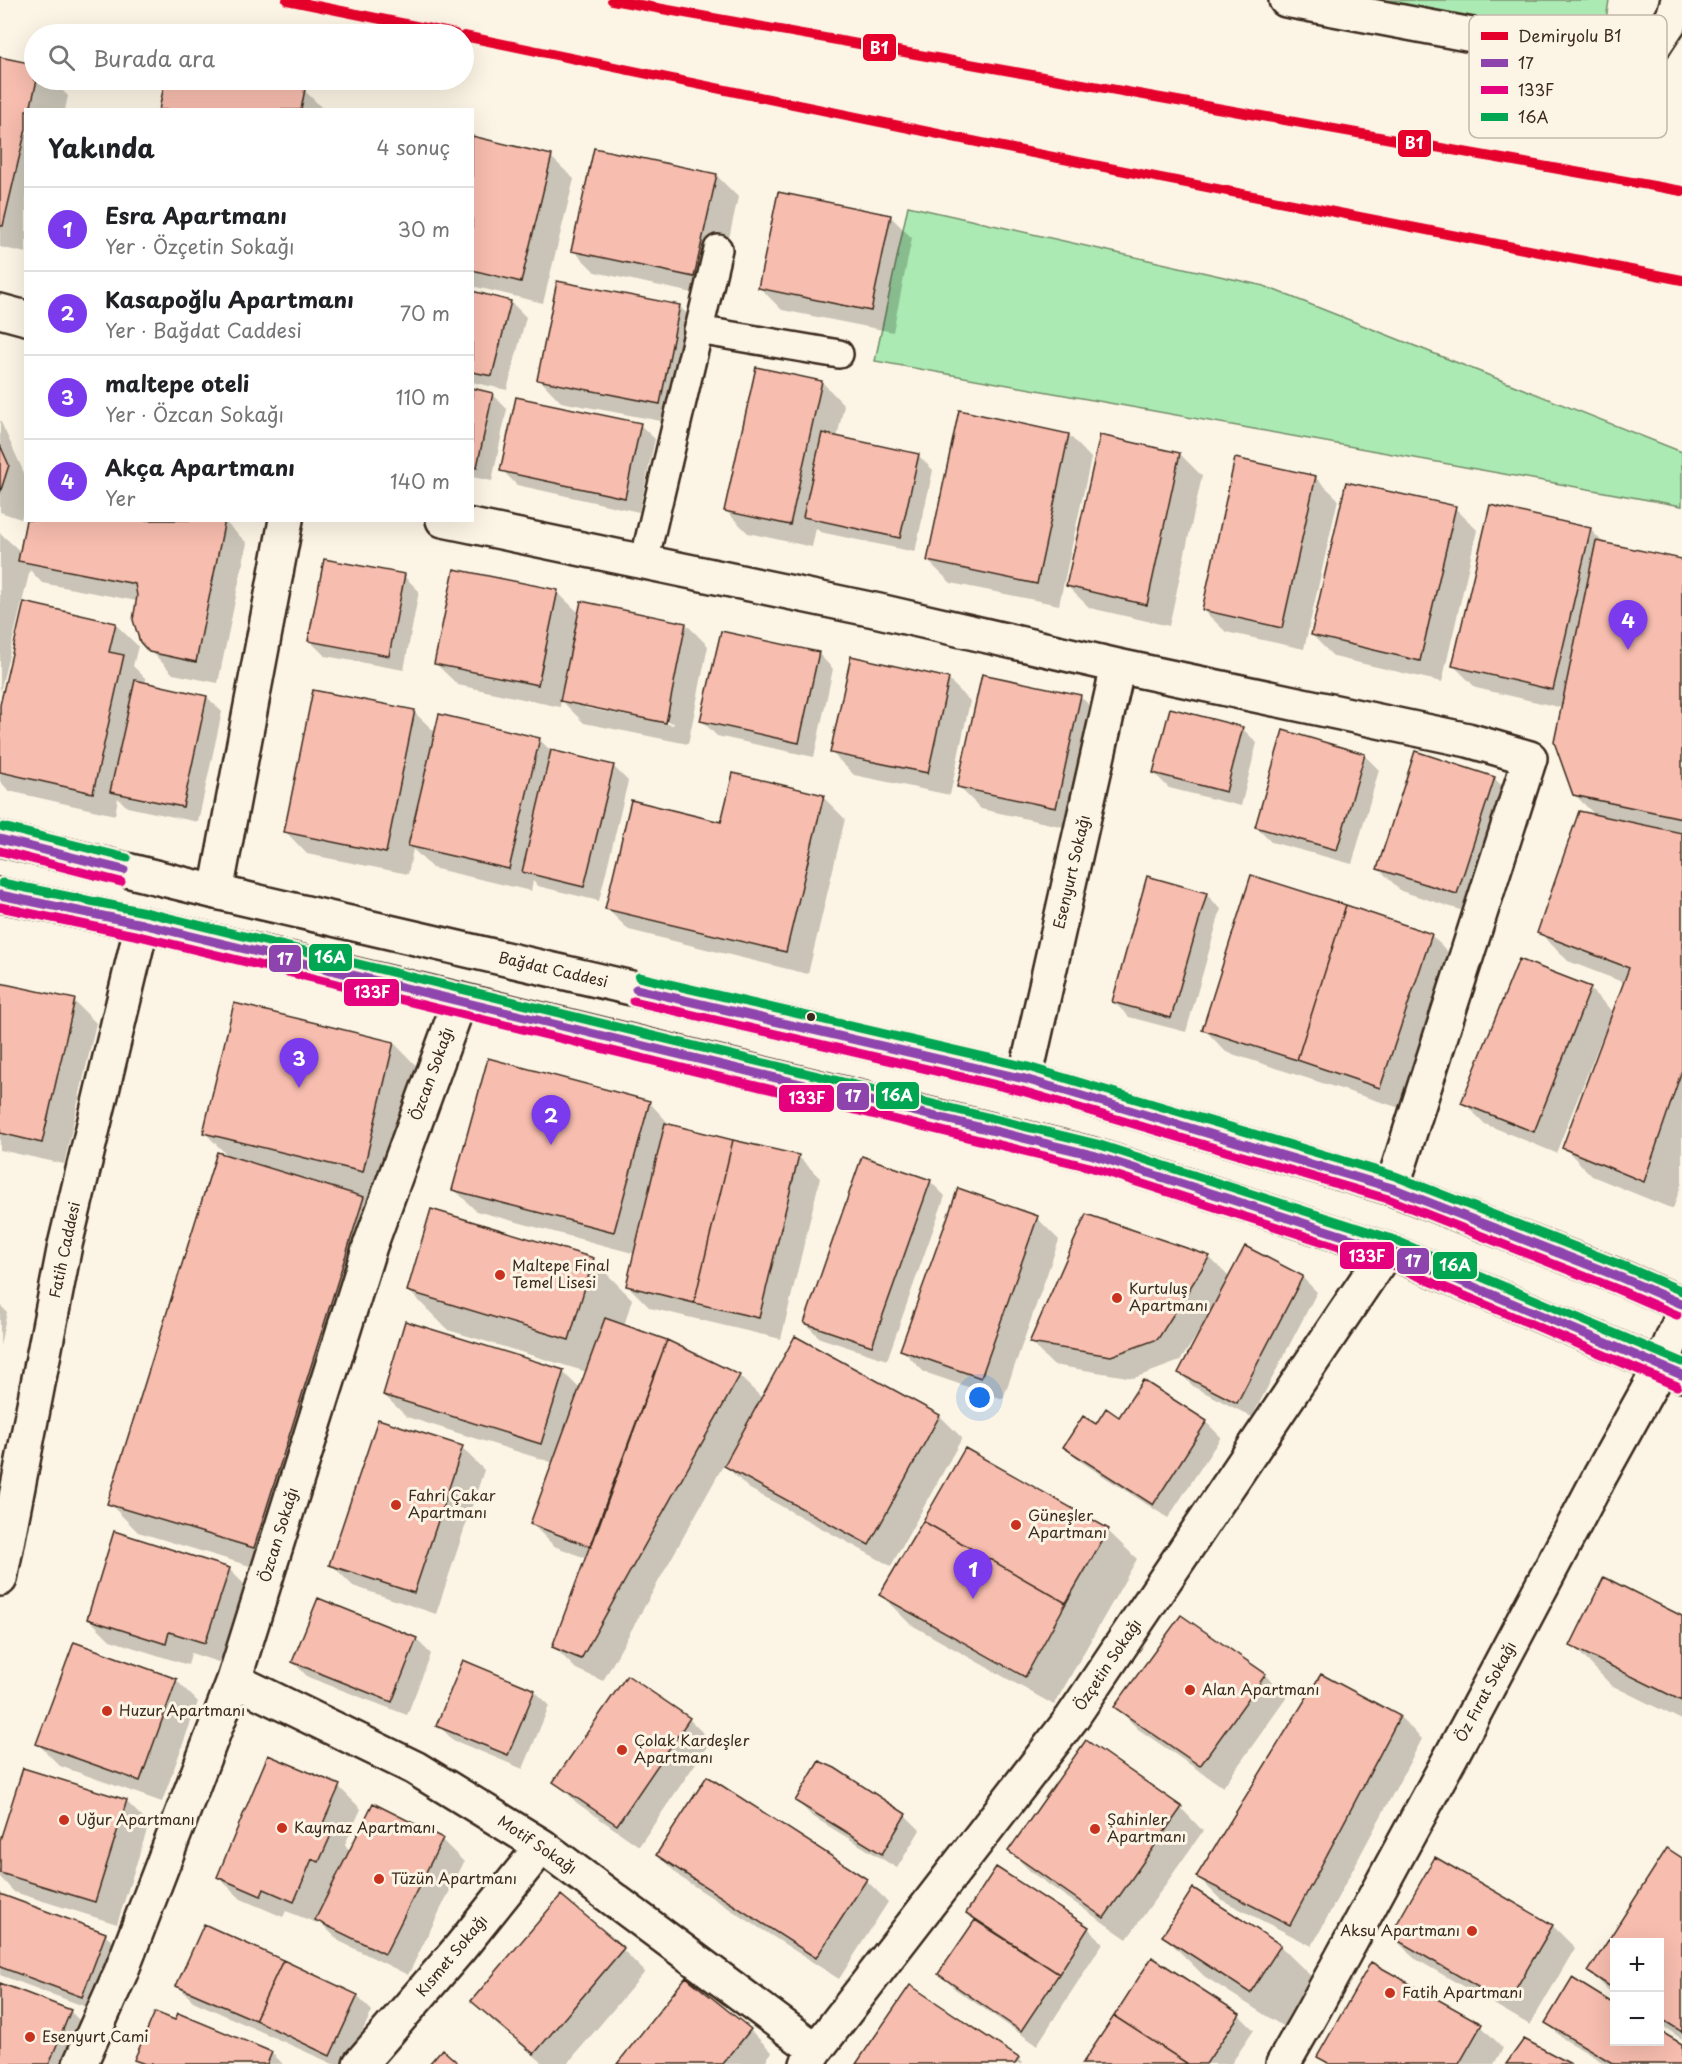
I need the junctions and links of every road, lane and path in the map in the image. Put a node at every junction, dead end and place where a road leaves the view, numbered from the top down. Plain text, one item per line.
1 (1286, 0) edge
2 (1678, 0) edge
3 (1667, 26) edge
4 (1469, 34) edge
5 (718, 249) dead end
6 (0, 311) edge
7 (24, 317) edge
8 (698, 330) junction
9 (839, 354) dead end
10 (286, 522) edge
11 (453, 522) edge
12 (644, 562) junction
13 (1118, 666) junction
14 (0, 839) edge
15 (216, 892) junction
16 (0, 895) edge
17 (142, 924) junction
18 (460, 1000) junction
19 (1025, 1078) junction
20 (1392, 1188) junction
21 (1387, 1250) junction
22 (1682, 1304) edge
23 (1682, 1316) edge
24 (1671, 1371) edge
25 (0, 1579) edge
26 (234, 1680) junction
27 (542, 1846) junction
28 (812, 2057) edge
29 (80, 2064) edge
30 (360, 2064) edge
31 (1283, 2064) edge

1 - 4 street
2 - 3 street
5 - 8 lane
6 - 7 street
8 - 9 lane
8 - 12 lane
10 - 15 street
11 - 12 street
12 - 13 street
13 - 19 street, Esenyurt Sokağı
13 - 20 street
14 - 15 street, Bağdat Caddesi
15 - 19 street, Bağdat Caddesi
16 - 17 street
17 - 18 street
17 - 25 street, Fatih Caddesi
18 - 21 street
18 - 26 street, Özcan Sokağı
19 - 20 street, Bağdat Caddesi
20 - 22 street, Bağdat Caddesi
21 - 24 street
21 - 28 street, Özçetin Sokağı
23 - 24 street, Öz Fırat Sokağı
24 - 31 street, Öz Fırat Sokağı
26 - 27 street, Motif Sokağı
26 - 29 street, Özcan Sokağı
27 - 28 street, Motif Sokağı
27 - 30 street, Kısmet Sokağı

